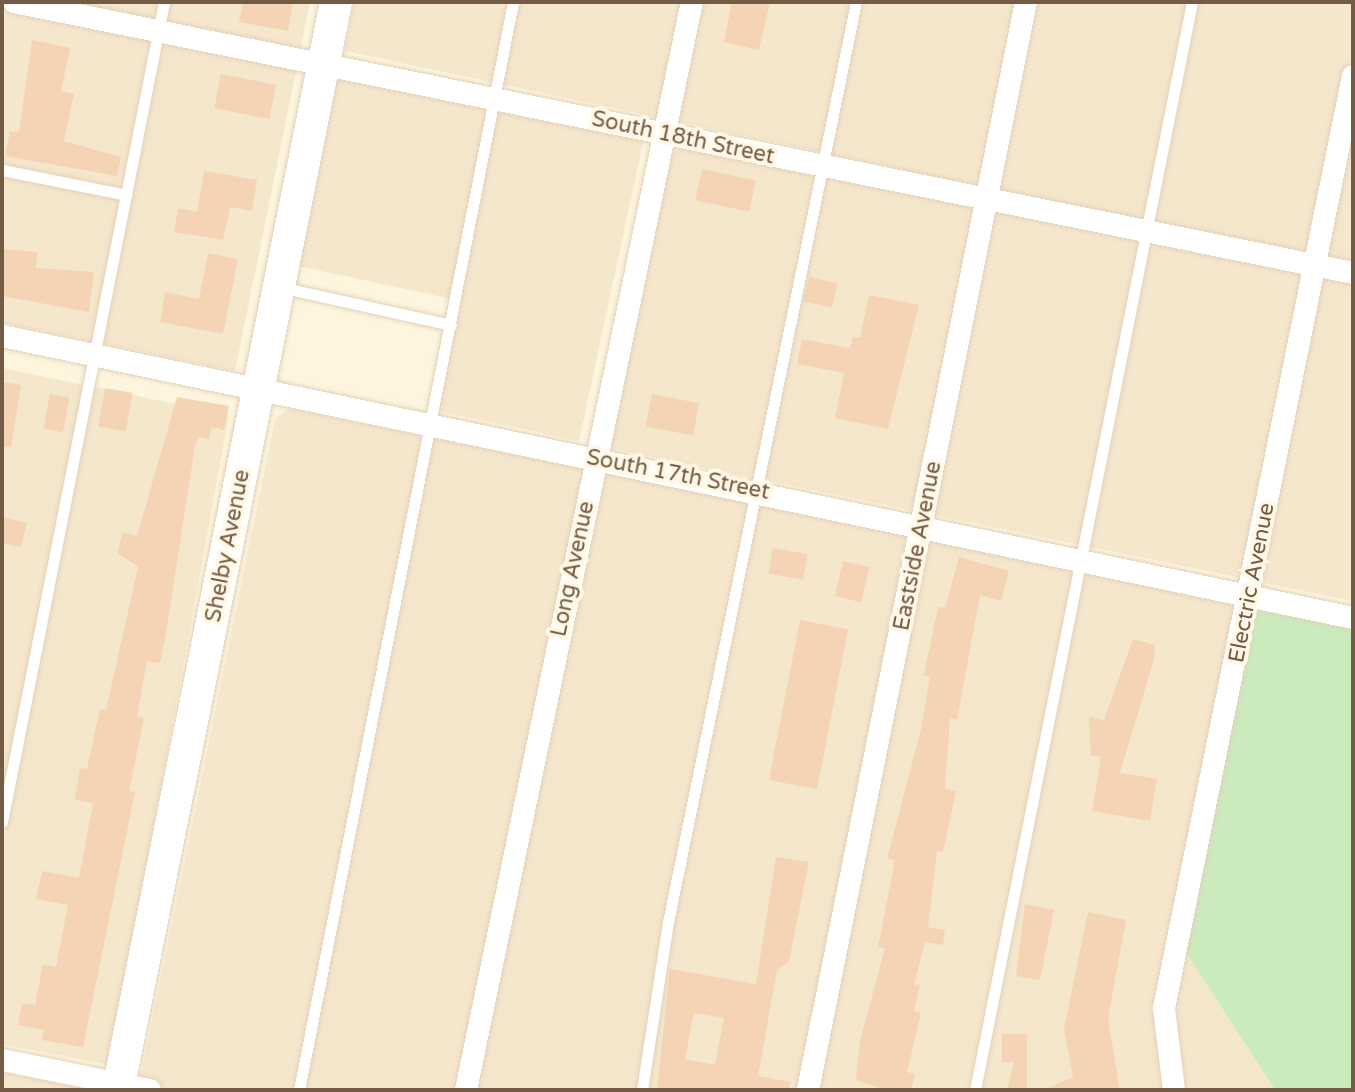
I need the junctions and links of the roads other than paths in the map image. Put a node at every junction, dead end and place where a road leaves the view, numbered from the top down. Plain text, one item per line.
1 (14, 2) edge
2 (164, 2) edge
3 (336, 2) edge
4 (513, 2) edge
5 (692, 2) edge
6 (856, 2) edge
7 (1026, 2) edge
8 (1192, 2) edge
9 (158, 28) junction
10 (324, 63) junction
11 (1353, 76) edge
12 (495, 99) junction
13 (664, 134) junction
14 (824, 168) junction
15 (2, 170) edge
16 (127, 195) junction
17 (988, 202) junction
18 (1145, 232) junction
19 (1315, 264) junction
20 (1353, 273) edge
21 (279, 287) junction
22 (451, 325) junction
23 (2, 336) edge
24 (96, 354) junction
25 (259, 388) junction
26 (432, 425) junction
27 (596, 459) junction
28 (758, 490) junction
29 (922, 528) junction
30 (1083, 562) junction
31 (1250, 597) junction
32 (1353, 618) edge
33 (2, 822) edge
34 (2, 1060) edge
35 (129, 1088) edge
36 (299, 1090) edge
37 (466, 1090) edge
38 (642, 1090) edge
39 (808, 1090) edge
40 (975, 1090) edge
41 (1174, 1090) edge

1 - 9 street, South 18th Street
2 - 9 lane
3 - 10 street, Shelby Avenue
4 - 12 lane
5 - 13 street, Long Avenue
6 - 14 lane
7 - 17 street, Eastside Avenue
8 - 18 lane
9 - 10 street, South 18th Street
9 - 16 lane
10 - 12 street, South 18th Street
10 - 21 street, Shelby Avenue
11 - 19 street, Electric Avenue
12 - 13 street, South 18th Street
12 - 22 lane
13 - 14 street, South 18th Street
13 - 27 street, Long Avenue
14 - 17 street, South 18th Street
14 - 28 lane
15 - 16 lane
16 - 24 lane
17 - 18 street, South 18th Street
17 - 29 street, Eastside Avenue
18 - 19 street, South 18th Street
18 - 30 lane
19 - 20 street, South 18th Street
19 - 31 street, Electric Avenue
21 - 22 lane
21 - 25 street, Shelby Avenue
22 - 26 lane
23 - 24 street, South 17th Street
24 - 25 street, South 17th Street
24 - 33 lane
25 - 26 street, South 17th Street
25 - 35 street, Shelby Avenue
26 - 27 street, South 17th Street
26 - 36 lane
27 - 28 street, South 17th Street
27 - 37 street, Long Avenue
28 - 29 street, South 17th Street
28 - 38 lane
29 - 30 street, South 17th Street
29 - 39 street, Eastside Avenue
30 - 31 street, South 17th Street
30 - 40 lane
31 - 32 street, South 17th Street
31 - 41 street, Electric Avenue
34 - 35 street

